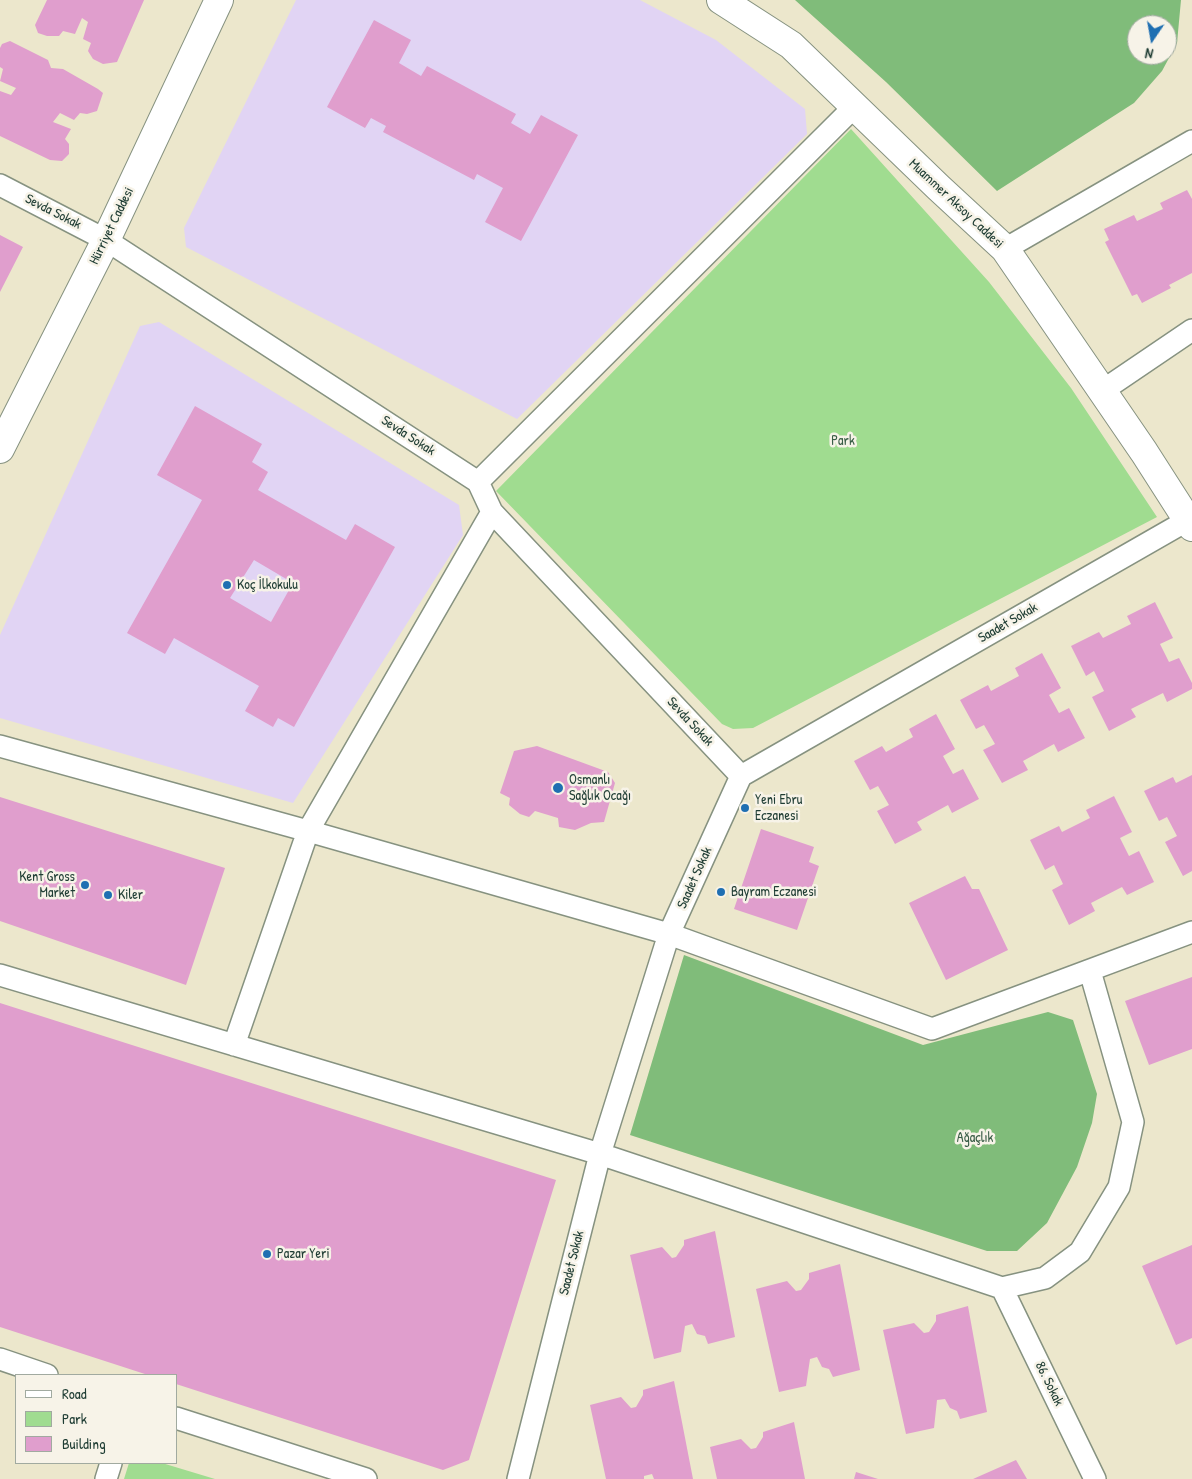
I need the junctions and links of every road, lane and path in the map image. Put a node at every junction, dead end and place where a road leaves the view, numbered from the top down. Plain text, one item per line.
1 (219, 0) edge
2 (722, 0) edge
3 (854, 107) junction
4 (1192, 141) edge
5 (0, 185) edge
6 (106, 240) junction
7 (1005, 249) junction
8 (1192, 330) edge
9 (1102, 390) junction
10 (0, 449) edge
11 (478, 482) junction
12 (492, 512) junction
13 (1190, 524) edge
14 (0, 746) edge
15 (741, 776) junction
16 (308, 831) junction
17 (1192, 932) edge
18 (669, 934) junction
19 (1090, 971) junction
20 (0, 975) edge
21 (234, 1045) junction
22 (600, 1154) junction
23 (1002, 1288) junction
24 (0, 1359) edge
25 (44, 1374) edge
26 (178, 1419) edge
27 (111, 1464) edge
28 (106, 1479) edge
29 (366, 1479) edge
30 (518, 1479) edge
31 (1095, 1479) edge

1 - 6 main road, Hürriyet Caddesi
2 - 3 main road, Muammer Aksoy Caddesi
3 - 7 main road, Muammer Aksoy Caddesi
3 - 11 street
4 - 7 street
5 - 6 street, Sevda Sokak
6 - 10 main road, Hürriyet Caddesi
6 - 11 street, Sevda Sokak
7 - 9 main road, Muammer Aksoy Caddesi
8 - 9 street
9 - 13 main road, Muammer Aksoy Caddesi
11 - 12 street, Sevda Sokak
12 - 15 street, Sevda Sokak
12 - 16 street
13 - 15 street, Saadet Sokak
14 - 16 street
15 - 18 street, Saadet Sokak
16 - 18 street
16 - 21 street
17 - 19 street
18 - 19 street
18 - 22 street, Saadet Sokak
19 - 23 street
20 - 21 street
21 - 22 street
22 - 23 street
22 - 30 street, Saadet Sokak
23 - 31 street, 86. Sokak
24 - 25 street
26 - 29 street
27 - 28 street

